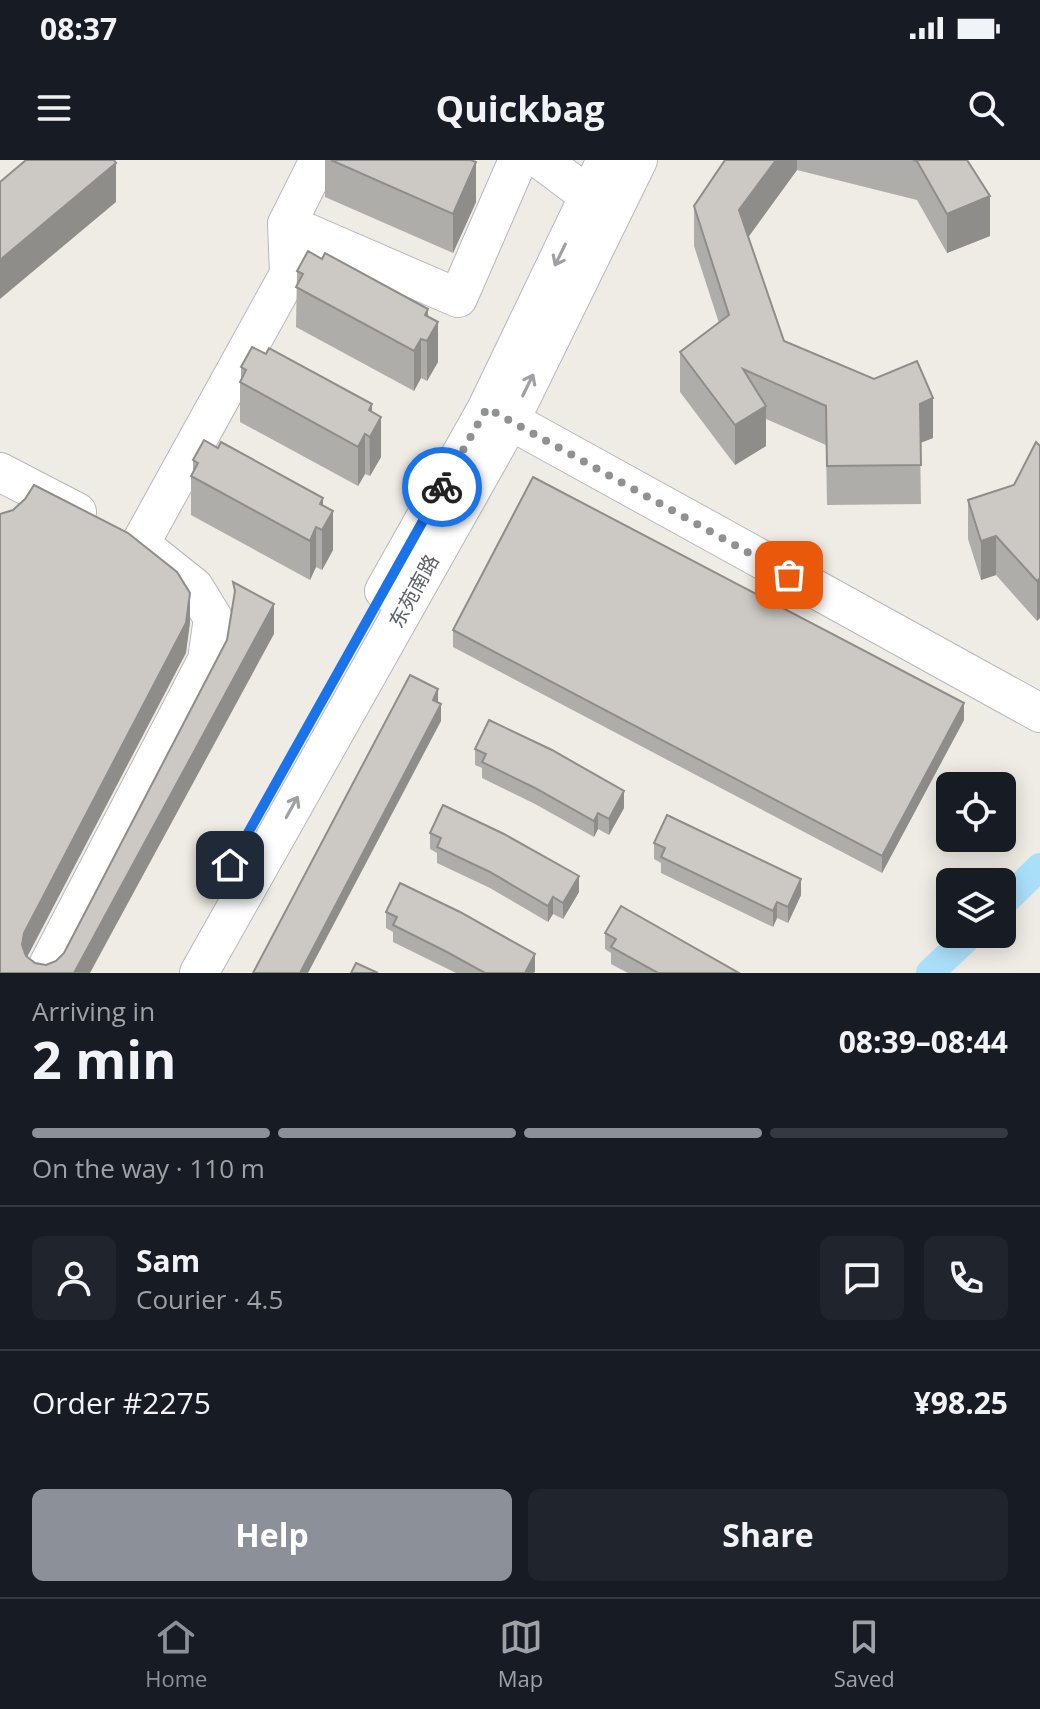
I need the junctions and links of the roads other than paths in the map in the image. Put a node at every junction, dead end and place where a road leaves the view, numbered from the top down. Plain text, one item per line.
1 (319, 160) edge
2 (518, 160) edge
3 (541, 160) edge
4 (606, 160) edge
5 (638, 160) edge
6 (589, 196) junction
7 (287, 224) junction
8 (498, 415) junction
9 (11, 492) edge
10 (119, 533) junction
11 (1040, 713) edge
12 (44, 973) edge
13 (170, 973) edge
14 (199, 973) edge

1 - 7 street
2 - 7 street
3 - 6 street
4 - 6 street, 东苑南路
8 -> 5 street, 东苑南路
6 -> 8 street, 东苑南路
7 - 10 street
8 - 11 street
8 - 13 street, 东苑南路
14 -> 8 street, 东苑南路
9 - 10 street
10 - 12 street

